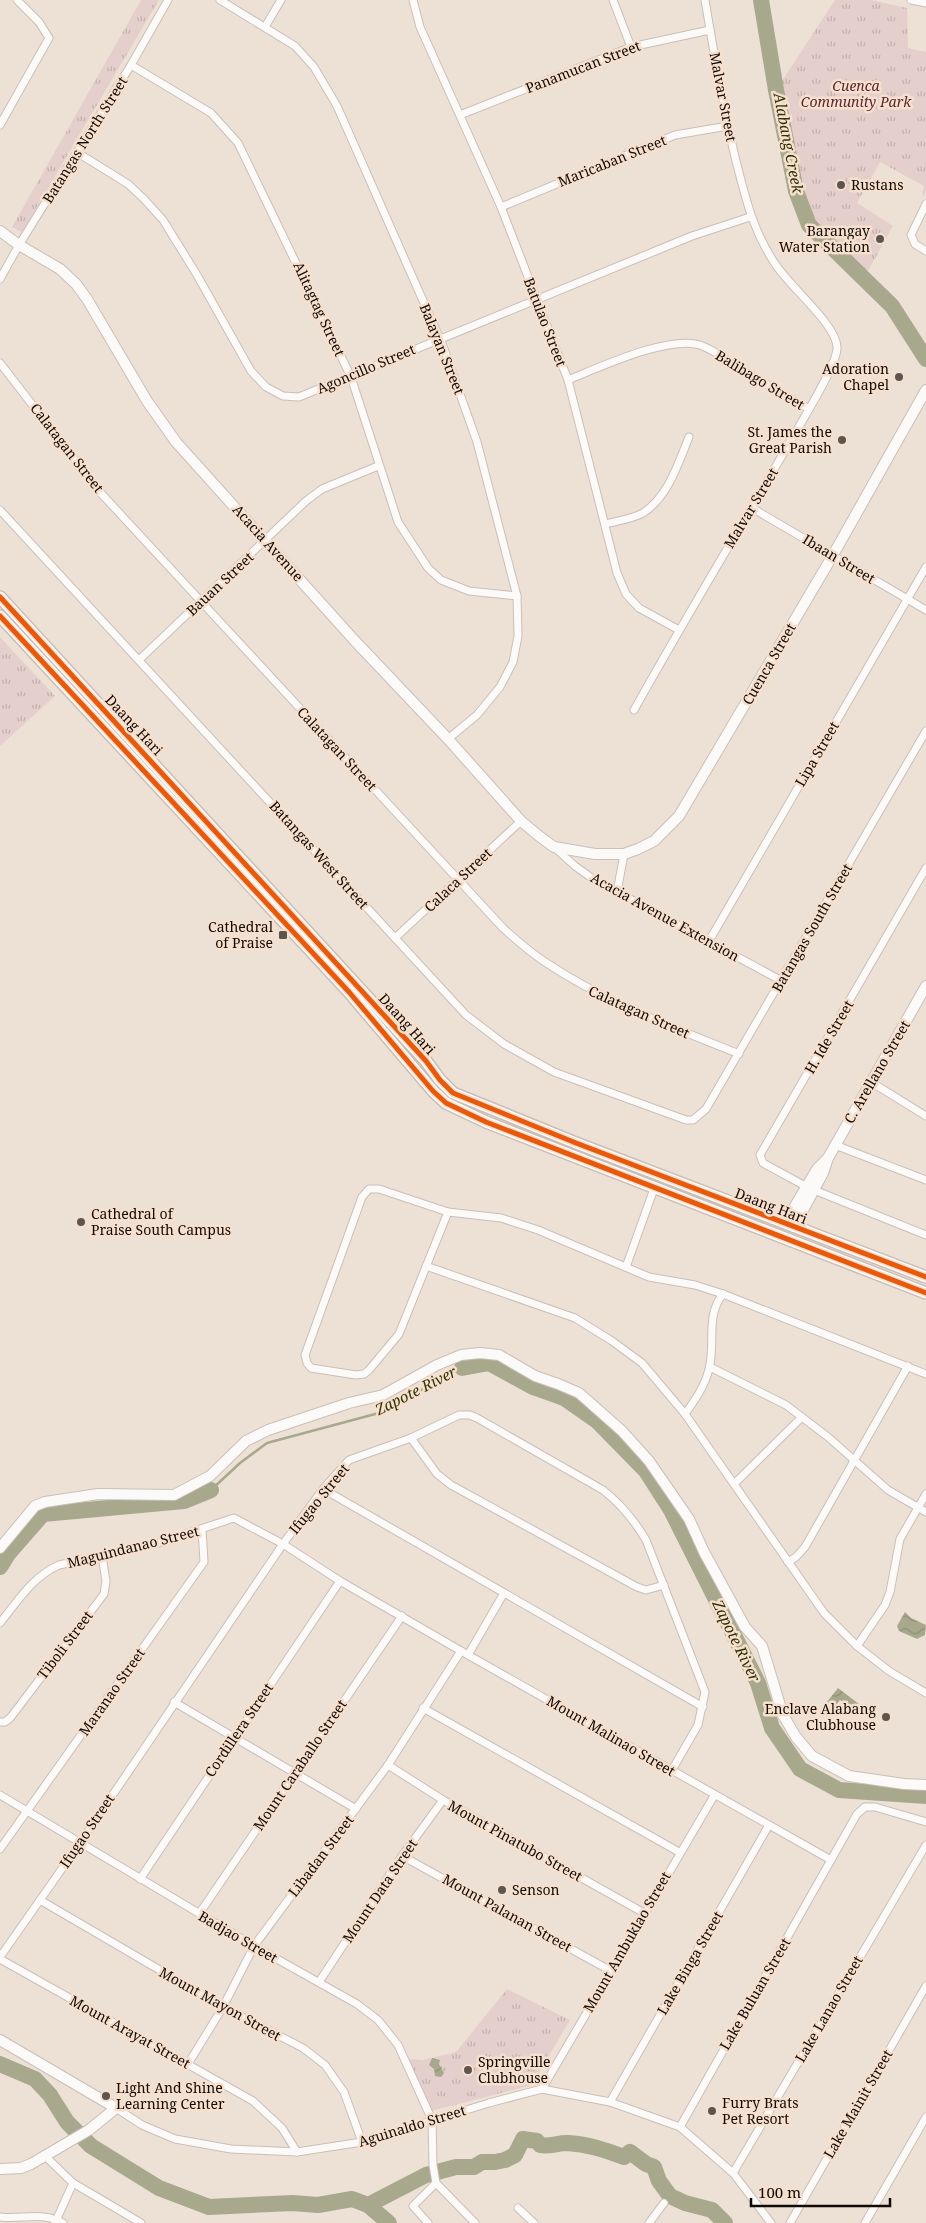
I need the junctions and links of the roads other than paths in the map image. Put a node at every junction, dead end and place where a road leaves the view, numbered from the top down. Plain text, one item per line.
1 (17, 0) edge
2 (168, 0) edge
3 (220, 0) edge
4 (281, 0) edge
5 (413, 0) edge
6 (613, 0) edge
7 (705, 0) edge
8 (912, 0) edge
9 (926, 2) edge
10 (265, 26) junction
11 (710, 30) junction
12 (631, 47) junction
13 (132, 65) junction
14 (3, 112) edge
15 (460, 115) junction
16 (0, 125) edge
17 (728, 126) junction
18 (78, 153) junction
19 (926, 204) edge
20 (500, 207) junction
21 (750, 217) junction
22 (0, 231) edge
23 (18, 245) junction
24 (926, 251) edge
25 (0, 279) edge
26 (536, 301) junction
27 (439, 339) junction
28 (0, 363) edge
29 (351, 377) junction
30 (568, 380) junction
31 (926, 390) edge
32 (809, 409) junction
33 (689, 437) dead end
34 (378, 466) junction
35 (752, 508) junction
36 (0, 510) edge
37 (605, 524) junction
38 (267, 541) junction
39 (833, 555) junction
40 (926, 567) edge
41 (517, 596) junction
42 (0, 597) edge
43 (907, 600) junction
44 (201, 601) junction
45 (926, 610) edge
46 (0, 616) edge
47 (679, 630) junction
48 (139, 660) junction
49 (634, 710) dead end
50 (926, 732) edge
51 (448, 739) junction
52 (521, 821) junction
53 (554, 847) junction
54 (624, 854) junction
55 (926, 868) edge
56 (457, 881) junction
57 (617, 892) junction
58 (395, 938) junction
59 (709, 941) junction
60 (782, 981) junction
61 (926, 986) edge
62 (739, 1054) junction
63 (871, 1082) junction
64 (926, 1116) edge
65 (693, 1120) joint
66 (835, 1145) junction
67 (926, 1180) edge
68 (655, 1186) junction
69 (810, 1188) junction
70 (448, 1212) junction
71 (789, 1225) junction
72 (926, 1235) edge
73 (426, 1266) junction
74 (626, 1267) junction
75 (926, 1277) edge
76 (926, 1293) edge
77 (723, 1294) junction
78 (908, 1366) junction
79 (710, 1367) junction
80 (926, 1374) edge
81 (685, 1414) junction
82 (802, 1417) junction
83 (411, 1438) junction
84 (853, 1460) junction
85 (734, 1484) junction
86 (323, 1489) junction
87 (926, 1494) edge
88 (918, 1508) junction
89 (926, 1512) edge
90 (202, 1529) junction
91 (283, 1544) junction
92 (0, 1548) edge
93 (102, 1556) junction
94 (788, 1562) junction
95 (340, 1581) junction
96 (664, 1585) junction
97 (504, 1593) junction
98 (402, 1616) junction
99 (0, 1623) edge
100 (857, 1646) junction
101 (465, 1653) junction
102 (926, 1693) edge
103 (174, 1702) junction
104 (703, 1707) junction
105 (423, 1708) junction
106 (0, 1722) edge
107 (234, 1738) junction
108 (388, 1765) junction
109 (672, 1770) junction
110 (294, 1772) junction
111 (926, 1786) edge
112 (0, 1795) edge
113 (714, 1796) junction
114 (442, 1800) junction
115 (356, 1809) junction
116 (27, 1811) junction
117 (926, 1822) edge
118 (769, 1825) junction
119 (80, 1843) junction
120 (926, 1845) edge
121 (0, 1849) edge
122 (679, 1852) junction
123 (402, 1856) junction
124 (831, 1860) junction
125 (140, 1879) junction
126 (40, 1900) junction
127 (644, 1913) junction
128 (199, 1914) junction
129 (254, 1946) junction
130 (0, 1958) edge
131 (611, 1971) junction
132 (318, 1982) junction
133 (926, 1986) edge
134 (223, 2008) junction
135 (0, 2040) edge
136 (188, 2064) junction
137 (542, 2088) junction
138 (610, 2102) junction
139 (116, 2108) junction
140 (926, 2116) edge
141 (432, 2120) junction
142 (680, 2127) junction
143 (362, 2142) junction
144 (297, 2152) junction
145 (45, 2156) junction
146 (0, 2169) edge
147 (733, 2173) junction
148 (436, 2180) junction
149 (73, 2183) junction
150 (664, 2204) dead end
151 (518, 2208) dead end
152 (0, 2217) edge
153 (58, 2222) edge
154 (139, 2223) edge
155 (428, 2223) edge
156 (475, 2223) edge
157 (534, 2223) edge
158 (649, 2223) edge
159 (771, 2223) edge
160 (790, 2223) edge
161 (865, 2223) edge

1 - 14 street
2 - 13 street, Batangas North Street
3 - 10 street, Balayan Street
4 - 10 street
5 - 15 street, Batulao Street
6 - 12 street
7 - 11 street, Malvar Street
8 - 9 street
10 - 27 street, Balayan Street
11 - 12 street, Panamucan Street
11 - 17 street, Malvar Street
12 - 15 street, Panamucan Street
13 - 18 street, Batangas North Street
13 - 29 street, Alitagtag Street
14 - 16 street
15 - 20 street, Batulao Street
17 - 20 street, Maricaban Street
17 - 21 street, Malvar Street
18 - 23 street, Batangas North Street
18 - 29 street, Agoncillo Street
19 - 24 street
20 - 26 street, Batulao Street
21 - 26 street, Agoncillo Street
21 - 32 street, Malvar Street
22 - 23 street, Acacia Avenue
23 - 25 street, Batangas North Street
23 - 38 street, Acacia Avenue
26 - 27 street, Agoncillo Street
26 - 30 street, Batulao Street
27 - 29 street, Agoncillo Street
27 - 41 street, Balayan Street
28 - 44 street, Calatagan Street
29 - 34 street, Alitagtag Street
30 - 32 street, Balibago Street
30 - 37 street, Batulao Street
31 - 39 street, Cuenca Street
32 - 35 street, Malvar Street
33 - 37 street
34 - 38 street, Bauan Street
34 - 41 street, Alitagtag Street
35 - 39 street, Ibaan Street
35 - 47 street, Malvar Street
36 - 48 street, Batangas West Street
37 - 47 street, Batulao Street
38 - 44 street, Bauan Street
38 - 51 street, Acacia Avenue
39 - 43 street, Ibaan Street
39 - 54 street, Cuenca Street
40 - 43 street, Lipa Street
41 - 51 street, Balayan Street
42 - 71 main road, Daang Hari
43 - 45 street, Ibaan Street
43 - 59 street, Lipa Street
44 - 48 street, Bauan Street
44 - 56 street, Calatagan Street
46 - 68 main road, Daang Hari
47 - 49 street, Malvar Street
48 - 58 street, Batangas West Street
50 - 60 street, Batangas South Street
51 - 52 street, Acacia Avenue
52 - 53 street, Acacia Avenue
52 - 56 street, Calaca Street
53 - 54 street, Cuenca Street
53 - 57 street, Acacia Avenue Extension
54 - 57 street
55 - 69 street, H. Ide Street
56 - 58 street, Calaca Street
56 - 62 street, Calatagan Street
57 - 59 street, Acacia Avenue Extension
58 - 65 street, Batangas West Street
59 - 60 street, Acacia Avenue Extension
60 - 62 street, Batangas South Street
61 - 63 street, C. Arellano Street
62 - 65 street, Batangas South Street
63 - 64 street
63 - 66 street, C. Arellano Street
66 - 67 street
66 - 69 street, C. Arellano Street
68 - 74 street
68 - 76 main road, Daang Hari
69 - 71 street, C. Arellano Street
69 - 72 street, H. Ide Street
70 - 73 street
70 - 73 street
70 - 74 street
71 - 75 main road, Daang Hari
73 - 81 street
74 - 77 street
77 - 78 street
77 - 79 street
78 - 80 street
78 - 84 street
79 - 81 street
79 - 82 street
81 - 85 street
82 - 84 street
82 - 85 street
83 - 86 street, Ifugao Street
83 - 96 street
83 - 96 street, Ifugao Street
84 - 88 street
84 - 94 street
85 - 94 street
86 - 91 street, Ifugao Street
86 - 97 street
87 - 88 street
88 - 89 street
88 - 100 street
90 - 91 street, Maguindanao Street
90 - 93 street, Maguindanao Street
90 - 116 street, Maranao Street
91 - 95 street, Mount Malinao Street
91 - 103 street, Ifugao Street
92 - 111 street
93 - 99 street, Maguindanao Street
93 - 106 street, Tiboli Street
94 - 100 street
95 - 98 street, Mount Malinao Street
95 - 107 street, Cordillera Street
96 - 104 street, Ifugao Street
97 - 101 street, Libadan Street
97 - 104 street
98 - 101 street, Mount Malinao Street
98 - 110 street, Mount Caraballo Street
100 - 102 street
101 - 105 street, Libadan Street
101 - 109 street, Mount Malinao Street
103 - 107 street
103 - 119 street, Ifugao Street
104 - 109 street, Ifugao Street
105 - 108 street, Libadan Street
105 - 122 street
107 - 110 street
107 - 125 street, Cordillera Street
108 - 114 street, Mount Pinatubo Street
108 - 115 street, Libadan Street
109 - 113 street, Mount Malinao Street
110 - 115 street
110 - 128 street, Mount Caraballo Street
112 - 116 street, Badjao Street
113 - 118 street, Mount Malinao Street
113 - 122 street, Mount Ambuklao Street
114 - 123 street, Mount Data Street
114 - 127 street, Mount Pinatubo Street
115 - 129 street, Libadan Street
116 - 119 street, Badjao Street
116 - 121 street, Maranao Street
117 - 124 street
118 - 124 street, Mount Malinao Street
118 - 138 street, Lake Binga Street
119 - 125 street, Badjao Street
119 - 126 street, Ifugao Street
120 - 147 street, Lake Lanao Street
122 - 127 street, Mount Ambuklao Street
123 - 131 street, Mount Palanan Street
123 - 132 street, Mount Data Street
124 - 142 street, Lake Buluan Street
125 - 128 street, Badjao Street
126 - 130 street, Ifugao Street
126 - 134 street, Mount Mayon Street
127 - 131 street, Mount Ambuklao Street
128 - 129 street, Badjao Street
129 - 132 street, Badjao Street
129 - 134 street, Libadan Street
130 - 136 street, Mount Arayat Street
131 - 137 street, Mount Ambuklao Street
132 - 141 street, Badjao Street
133 - 160 street, Lake Mainit Street
134 - 136 street, Libadan Street
134 - 143 street, Mount Mayon Street
135 - 139 street, Aguinaldo Street
136 - 144 street, Mount Arayat Street
137 - 138 street, Aguinaldo Street
137 - 141 street, Aguinaldo Street
138 - 142 street, Aguinaldo Street
139 - 144 street, Aguinaldo Street
139 - 145 street
140 - 161 street
141 - 143 street, Aguinaldo Street
141 - 148 street
142 - 147 street, Aguinaldo Street
143 - 144 street, Aguinaldo Street
145 - 146 street
145 - 149 street
147 - 159 street, Aguinaldo Street
148 - 155 street
148 - 156 street
149 - 153 street
149 - 154 street
150 - 158 street
151 - 157 street
152 - 153 street

